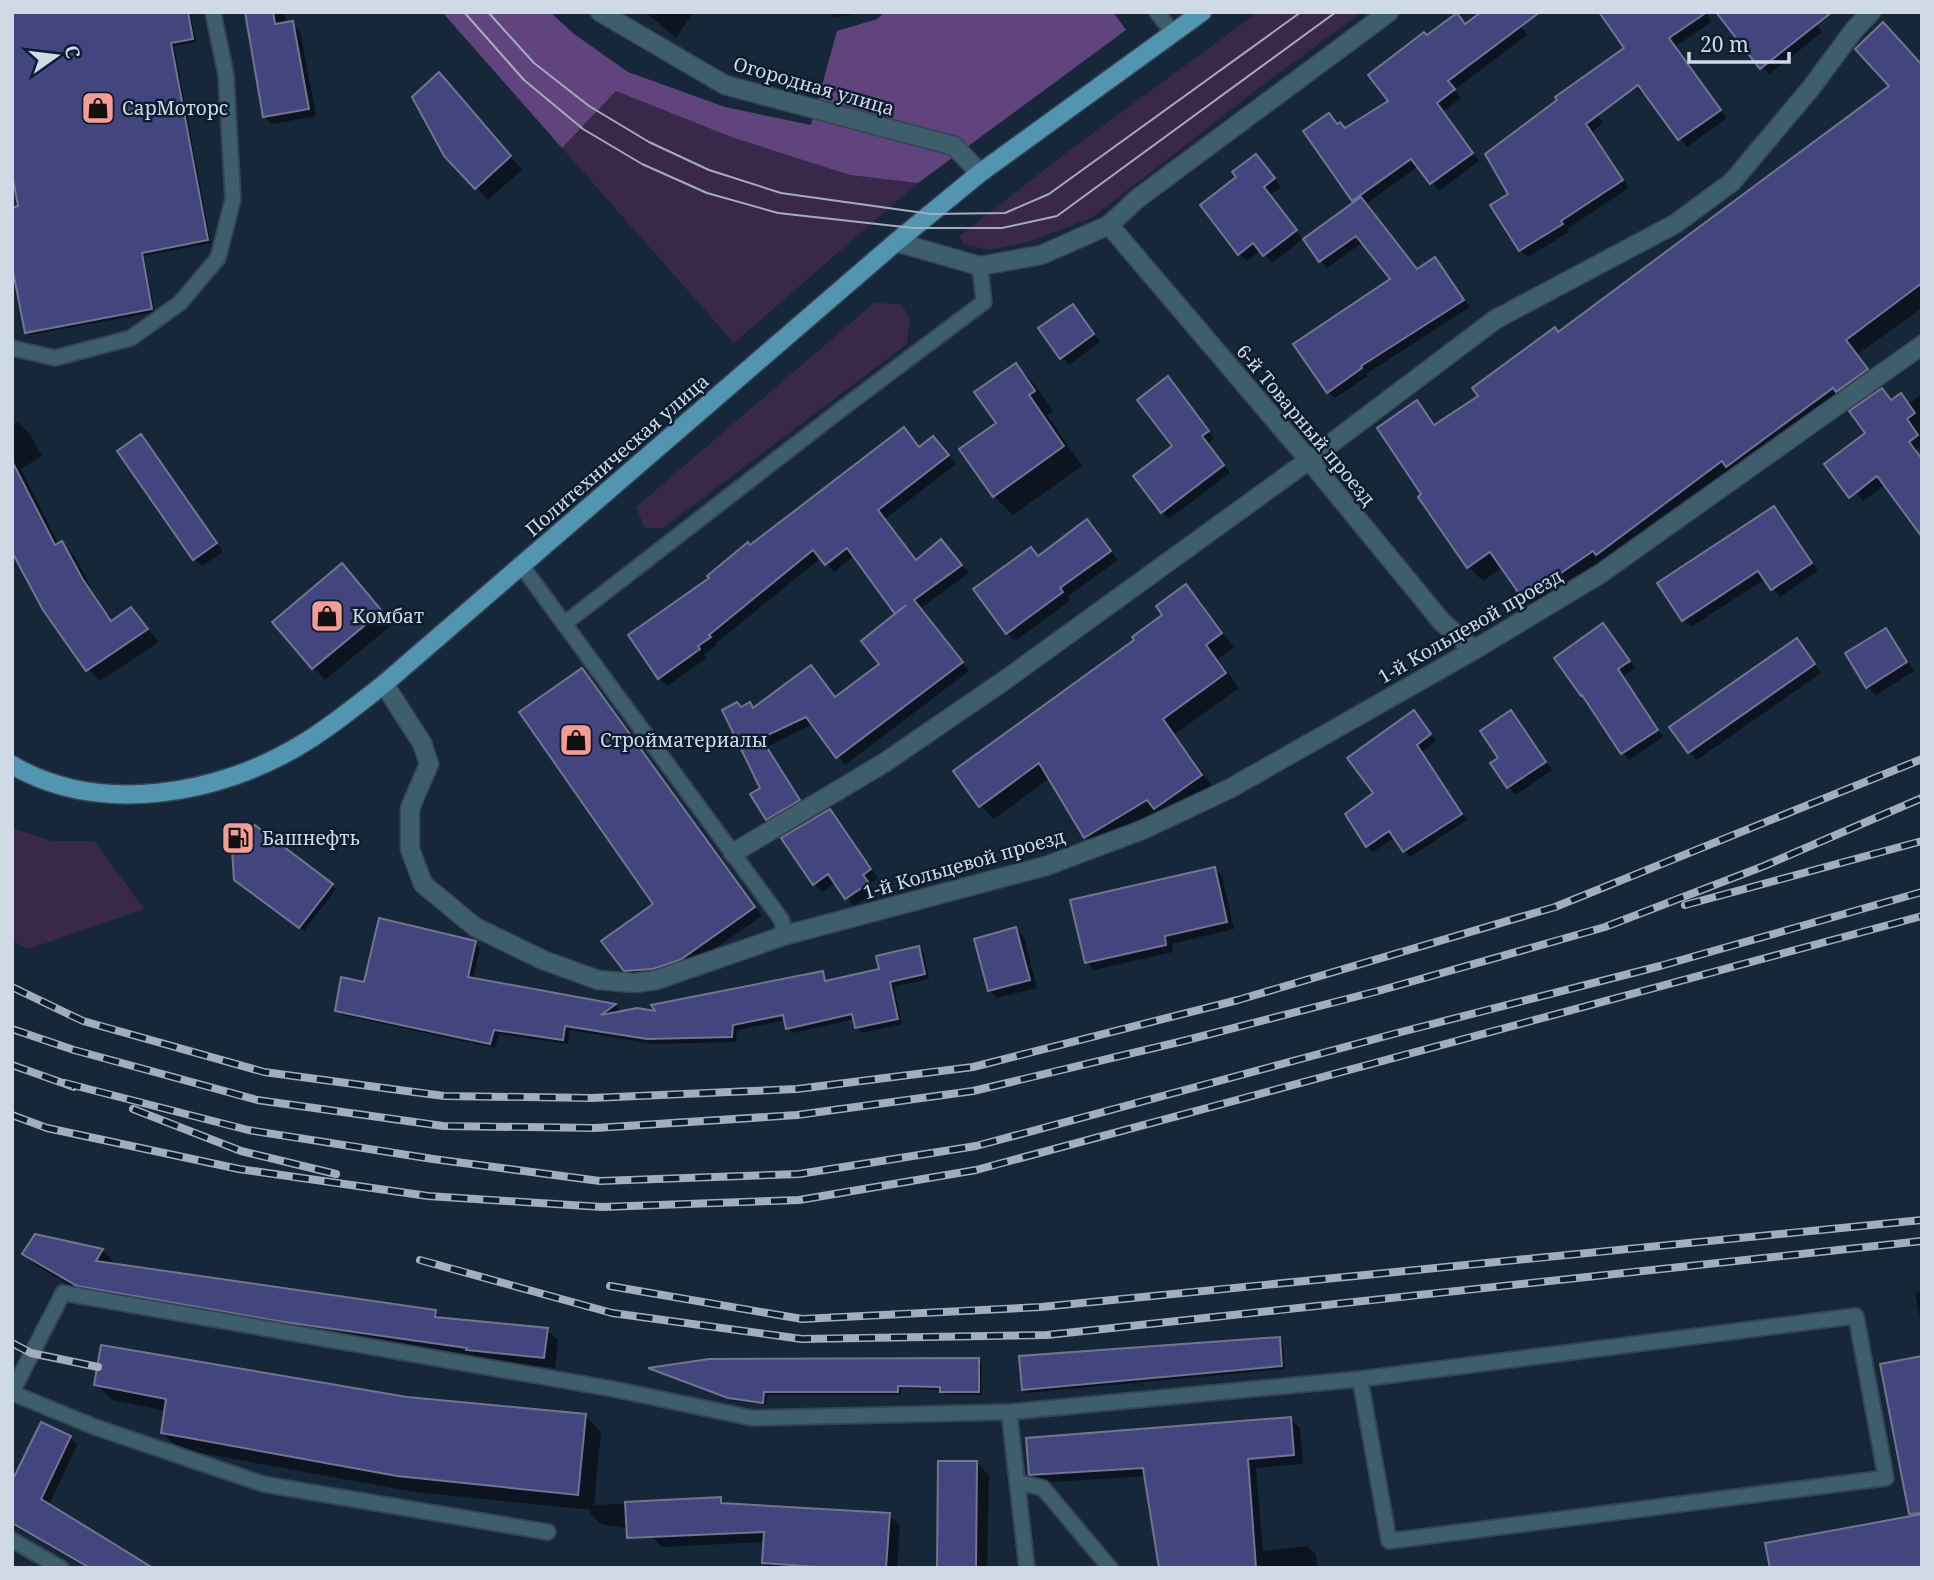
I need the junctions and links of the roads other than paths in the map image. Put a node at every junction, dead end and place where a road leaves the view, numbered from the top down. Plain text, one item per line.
1 (213, 12) edge
2 (600, 12) edge
3 (1157, 12) edge
4 (1202, 12) edge
5 (1389, 12) edge
6 (1871, 12) edge
7 (1173, 33) junction
8 (980, 173) junction
9 (1109, 225) junction
10 (895, 242) junction
11 (980, 266) junction
12 (1922, 345) edge
13 (12, 348) edge
14 (1309, 460) junction
15 (522, 565) junction
16 (564, 624) junction
17 (1474, 650) junction
18 (384, 684) junction
19 (12, 765) edge
20 (733, 853) junction
21 (786, 936) junction
22 (1360, 1379) junction
23 (12, 1393) edge
24 (1009, 1412) junction
25 (1017, 1482) junction
26 (548, 1532) dead end
27 (12, 1540) edge
28 (61, 1568) edge
29 (1027, 1568) edge
30 (1110, 1568) edge

1 - 13 lane
2 - 8 street, Огородная улица
3 - 7 lane
4 - 7 main road, Политехническая улица
5 - 9 street
6 - 14 street
7 - 8 main road, Политехническая улица
8 - 10 main road, Политехническая улица
9 - 11 street
9 - 14 street, 6-й Товарный проезд
10 - 11 street
10 - 15 main road, Политехническая улица
11 - 16 lane
12 - 17 street, 1-й Кольцевой проезд
14 - 17 street, 6-й Товарный проезд
14 - 20 street
15 - 16 lane
15 - 18 main road, Политехническая улица
16 - 20 lane
17 - 21 street, 1-й Кольцевой проезд
18 - 19 main road, Политехническая улица
18 - 21 street, 1-й Кольцевой проезд
20 - 21 lane
22 - 22 lane
22 - 24 lane
23 - 24 lane
23 - 26 lane
24 - 25 lane
25 - 29 lane
25 - 30 lane
27 - 28 lane

